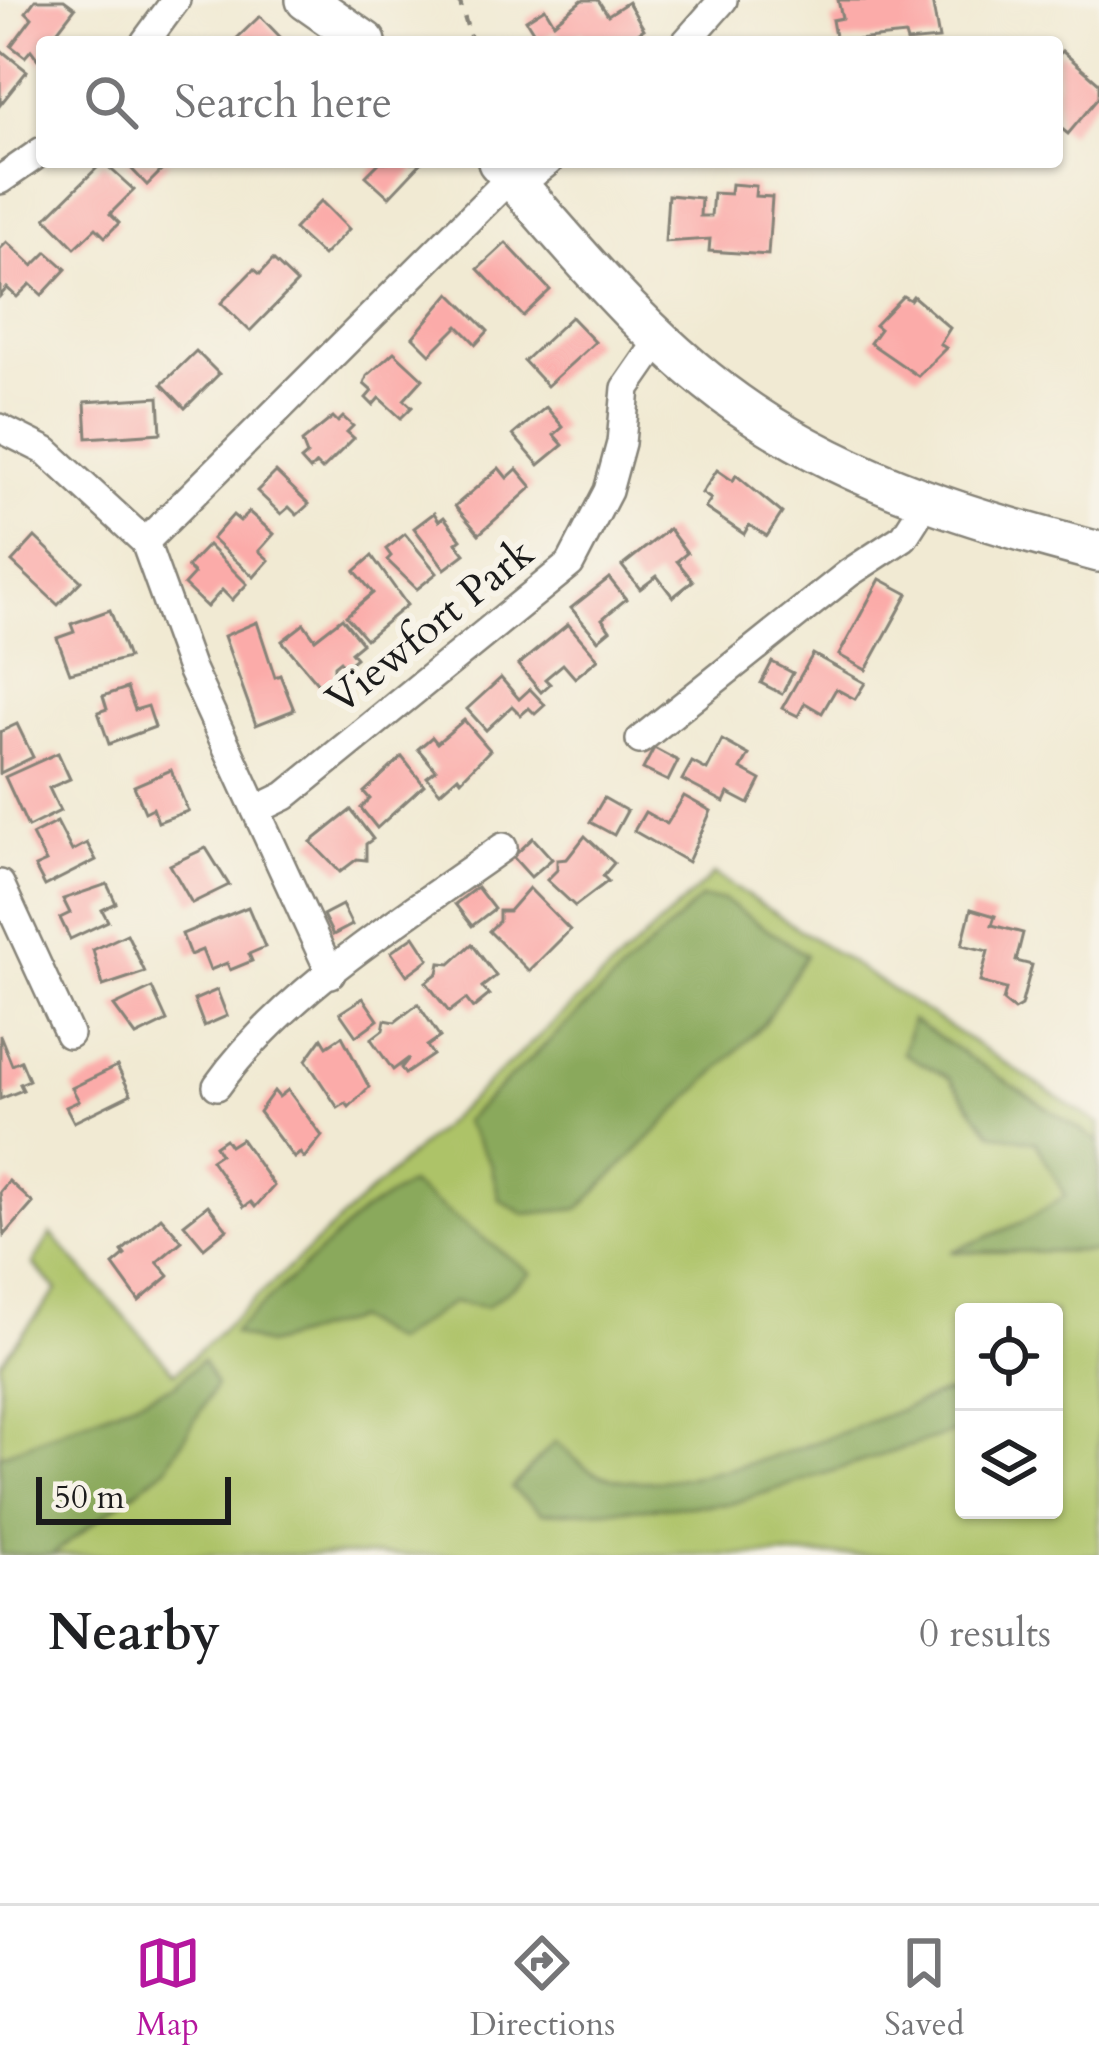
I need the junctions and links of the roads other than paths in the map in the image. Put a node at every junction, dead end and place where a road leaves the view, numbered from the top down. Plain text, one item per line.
1 (176, 0) edge
2 (306, 0) edge
3 (723, 0) edge
4 (149, 36) edge
5 (357, 36) edge
6 (691, 36) edge
7 (36, 155) edge
8 (519, 172) edge
9 (0, 181) edge
10 (660, 339) junction
11 (0, 428) edge
12 (927, 502) junction
13 (145, 542) junction
14 (1099, 552) edge
15 (640, 740) dead end
16 (256, 810) junction
17 (503, 847) dead end
18 (0, 884) edge
19 (331, 974) junction
20 (69, 1034) dead end
21 (217, 1086) dead end

1 - 4 street
2 - 5 main road
3 - 6 street
7 - 9 street
8 - 10 main road
8 - 13 street
10 - 12 main road
10 - 16 street, Viewfort Park
11 - 13 street
12 - 14 main road
12 - 15 street
13 - 16 street
16 - 19 street
17 - 19 street
18 - 20 street
19 - 21 street

